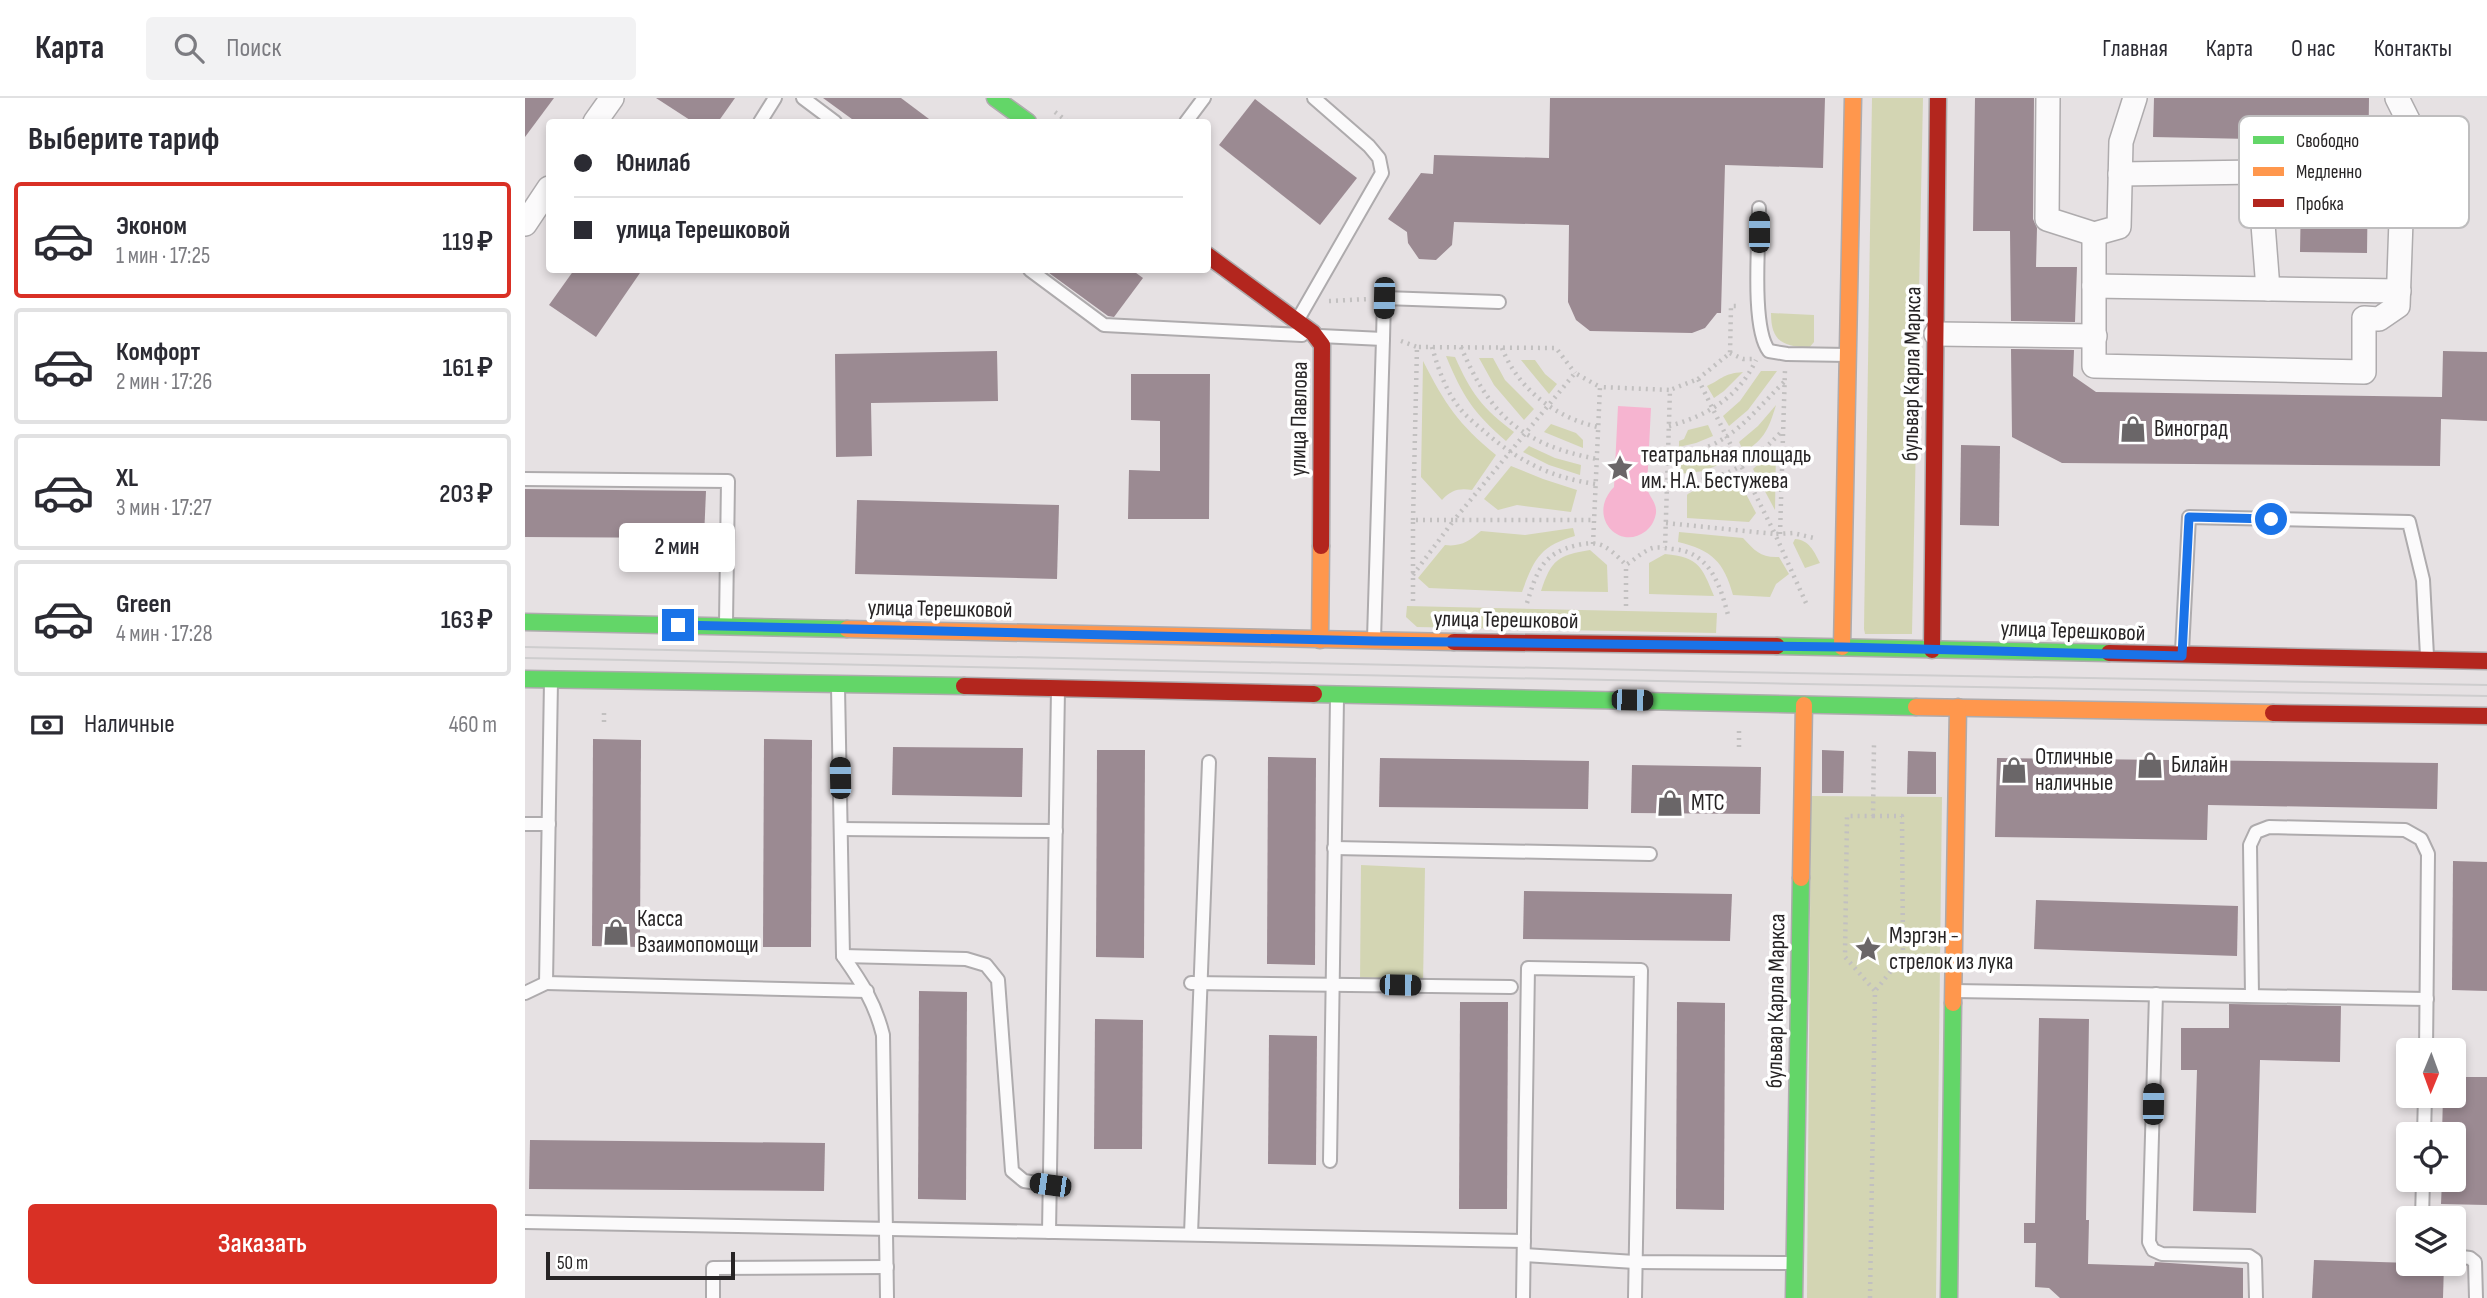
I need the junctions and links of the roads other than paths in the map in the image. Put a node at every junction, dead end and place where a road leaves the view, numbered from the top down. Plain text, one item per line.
1 (775, 98) edge
2 (803, 98) edge
3 (995, 98) edge
4 (1204, 98) edge
5 (1314, 98) edge
6 (1853, 98) edge
7 (1938, 98) edge
8 (2048, 98) edge
9 (2135, 98) edge
10 (2397, 98) edge
11 (608, 99) edge
12 (2406, 116) edge
13 (596, 119) edge
14 (762, 119) edge
15 (831, 119) edge
16 (1024, 119) edge
17 (1188, 119) edge
18 (2239, 172) edge
19 (2120, 174) junction
20 (546, 192) edge
21 (1759, 208) dead end
22 (525, 224) edge
23 (2263, 228) edge
24 (2401, 228) edge
25 (2094, 234) junction
26 (1211, 258) edge
27 (1034, 273) edge
28 (2094, 286) junction
29 (2268, 289) junction
30 (2363, 290) junction
31 (2399, 291) junction
32 (1499, 302) dead end
33 (2364, 318) junction
34 (1297, 321) junction
35 (1936, 334) junction
36 (1317, 336) junction
37 (2095, 336) junction
38 (1383, 339) junction
39 (1848, 355) junction
40 (525, 479) edge
41 (525, 622) edge
42 (726, 627) junction
43 (1374, 641) junction
44 (1319, 646) junction
45 (1842, 647) junction
46 (1933, 650) junction
47 (2182, 656) junction
48 (2427, 660) junction
49 (2487, 661) edge
50 (1318, 675) dead end
51 (525, 679) edge
52 (551, 680) junction
53 (838, 683) junction
54 (1058, 688) junction
55 (1318, 694) junction
56 (1336, 694) junction
57 (1804, 705) junction
58 (1958, 707) junction
59 (2487, 716) edge
60 (1209, 762) dead end
61 (525, 824) edge
62 (549, 824) junction
63 (841, 829) junction
64 (1056, 831) junction
65 (1334, 848) junction
66 (1650, 854) dead end
67 (843, 956) junction
68 (546, 983) junction
69 (1196, 983) junction
70 (1333, 984) junction
71 (1511, 986) dead end
72 (867, 991) junction
73 (1954, 991) junction
74 (525, 993) edge
75 (2156, 994) junction
76 (2252, 996) junction
77 (2427, 999) junction
78 (2426, 1038) edge
79 (1330, 1161) dead end
80 (1050, 1185) junction
81 (525, 1222) edge
82 (887, 1229) junction
83 (1049, 1232) junction
84 (1191, 1234) junction
85 (1524, 1241) junction
86 (1524, 1255) junction
87 (2466, 1258) edge
88 (1636, 1262) junction
89 (1794, 1263) junction
90 (887, 1267) junction
91 (713, 1298) edge
92 (887, 1298) edge
93 (1523, 1298) edge
94 (1635, 1298) edge
95 (1794, 1298) edge
96 (1949, 1298) edge
97 (2256, 1298) edge
98 (2476, 1298) edge

1 - 14 lane
2 - 15 lane
3 - 16 main road
4 - 17 lane
5 - 34 lane
6 - 39 main road
7 - 35 main road, бульвар Карла Маркса
8 - 25 street
9 - 19 street
10 - 12 street
11 - 13 street
18 - 19 street
19 - 25 street
20 - 22 street
21 - 39 lane
23 - 29 street
24 - 31 street
25 - 28 street
26 - 34 main road, улица Павлова
27 - 36 lane
28 - 29 street
28 - 37 street
29 - 30 street
30 - 31 street
30 - 33 street
31 - 33 street
32 - 38 lane
33 - 37 street
34 - 36 main road, улица Павлова
35 - 37 street
35 - 46 main road, бульвар Карла Маркса
36 - 38 lane
36 - 44 main road, улица Павлова
38 - 43 lane
39 - 45 main road
40 - 42 lane
41 - 42 main road, улица Терешковой
42 - 44 main road, улица Терешковой
43 - 44 main road, улица Терешковой
43 - 45 main road, улица Терешковой
45 - 46 main road, улица Терешковой
46 - 47 main road, улица Терешковой
47 - 48 main road, улица Терешковой
47 - 48 lane
48 - 49 main road, улица Терешковой
50 - 55 main road
51 - 52 main road
52 - 53 main road
52 - 62 lane
53 - 54 main road
53 - 63 lane
54 - 55 main road
54 - 64 lane
55 - 56 main road
56 - 57 main road
56 - 65 lane
57 - 58 main road
57 - 89 main road, бульвар Карла Маркса
58 - 59 main road
58 - 73 main road
60 - 69 lane
61 - 62 lane
62 - 68 lane
63 - 64 lane
63 - 67 lane
64 - 80 lane
65 - 66 lane
65 - 70 lane
67 - 72 lane
67 - 80 lane
68 - 72 lane
68 - 74 lane
69 - 70 lane
69 - 84 lane
70 - 71 lane
70 - 79 lane
72 - 82 lane
73 - 75 lane
73 - 96 main road
75 - 76 lane
75 - 97 lane
76 - 77 lane
76 - 77 lane
77 - 78 lane
80 - 83 lane
81 - 82 lane
82 - 83 lane
82 - 90 lane
83 - 84 lane
84 - 85 lane
85 - 86 lane
85 - 88 lane
86 - 88 lane
86 - 93 lane
87 - 98 lane
88 - 89 lane
88 - 94 lane
89 - 95 main road, бульвар Карла Маркса
90 - 91 lane
90 - 92 lane

